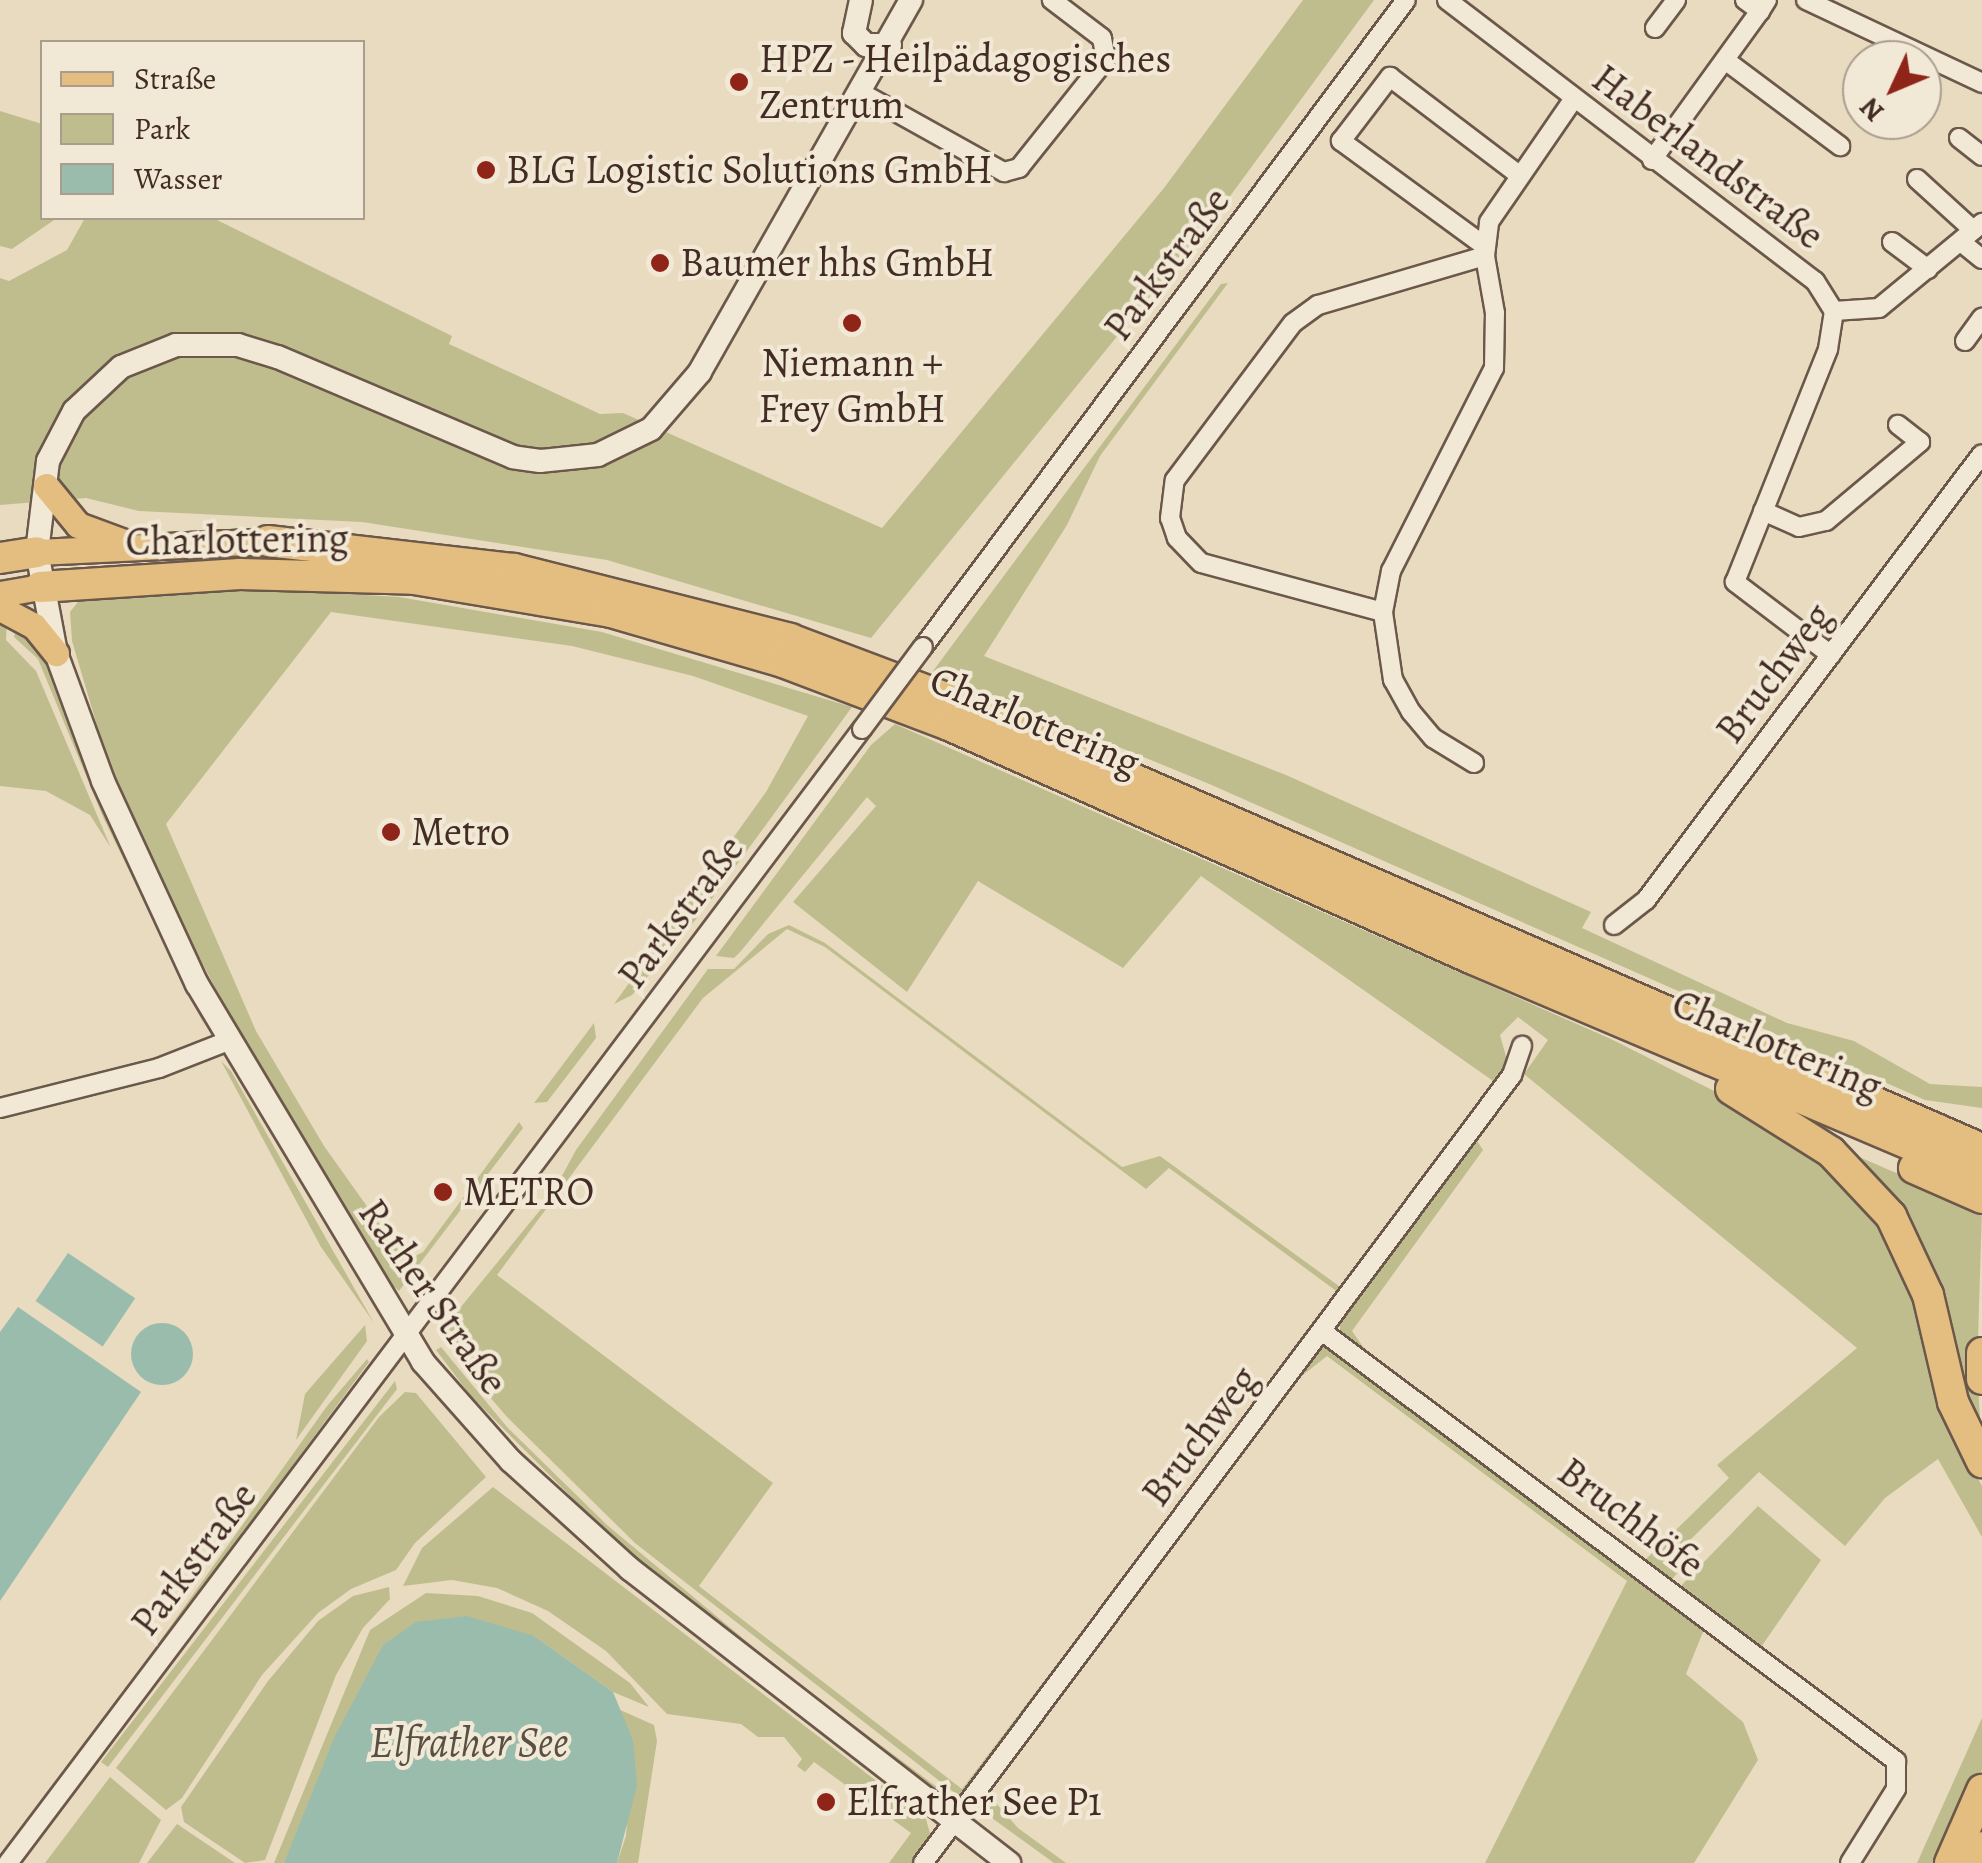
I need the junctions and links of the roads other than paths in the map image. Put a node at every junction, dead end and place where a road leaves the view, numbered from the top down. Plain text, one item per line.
1 (860, 0) edge
2 (911, 0) edge
3 (1052, 0) edge
4 (1406, 0) edge
5 (1447, 0) edge
6 (1676, 0) edge
7 (1806, 0) edge
8 (1757, 4) edge
9 (1654, 28) dead end
10 (866, 45) junction
11 (890, 45) junction
12 (1725, 60) junction
13 (1982, 83) edge
14 (864, 86) junction
15 (1573, 100) junction
16 (1958, 138) dead end
17 (1840, 146) dead end
18 (1982, 156) edge
19 (1652, 160) junction
20 (1518, 174) junction
21 (1918, 179) dead end
22 (1972, 232) edge
23 (1892, 242) dead end
24 (1486, 252) junction
25 (1982, 259) edge
26 (1928, 269) junction
27 (1834, 311) junction
28 (1982, 318) edge
29 (1965, 341) dead end
30 (1898, 426) dead end
31 (1982, 454) edge
32 (46, 486) junction
33 (1763, 511) junction
34 (268, 541) joint
35 (133, 545) junction
36 (37, 552) junction
37 (0, 558) edge
38 (40, 587) junction
39 (0, 594) edge
40 (0, 608) edge
41 (1383, 612) junction
42 (56, 653) junction
43 (1831, 654) junction
44 (1474, 764) dead end
45 (1614, 925) dead end
46 (1473, 960) junction
47 (228, 1042) junction
48 (1522, 1046) dead end
49 (1764, 1056) junction
50 (1731, 1088) junction
51 (0, 1108) edge
52 (1982, 1122) edge
53 (1982, 1149) edge
54 (1982, 1175) edge
55 (1982, 1198) edge
56 (1323, 1332) junction
57 (406, 1337) junction
58 (1982, 1353) edge
59 (1982, 1379) edge
60 (1982, 1462) edge
61 (1982, 1790) edge
62 (953, 1820) junction
63 (1982, 1846) edge
64 (8, 1863) edge
65 (923, 1863) edge
66 (1010, 1863) edge
67 (1850, 1863) edge
68 (1950, 1863) edge
69 (1973, 1863) edge

1 - 10 main road
2 - 11 main road, Rather Straße
3 - 14 street
4 - 57 street, Parkstraße, bridge
5 - 15 street, Haberlandstraße
6 - 9 street
7 - 13 street
8 - 12 street
10 - 11 main road
10 - 14 main road
11 - 14 main road, Rather Straße
12 - 17 street
12 - 19 street
14 - 32 main road, Rather Straße
15 - 19 street, Haberlandstraße
15 - 20 street
16 - 18 street
19 - 27 street, Haberlandstraße
20 - 24 street
20 - 24 street
21 - 22 street
22 - 25 street
22 - 26 street, Haberlandstraße
23 - 26 street
24 - 41 street
24 - 41 street
26 - 27 street, Haberlandstraße
27 - 33 street
28 - 29 street
30 - 33 street
31 - 43 street, Bruchweg
32 - 35 main road
32 - 36 main road, Rather Straße
33 - 43 street
34 - 35 main road, Charlottering
34 - 49 highway, Charlottering
35 - 36 main road, Charlottering
36 - 37 highway, Charlottering
36 - 38 main road, Rather Straße
38 - 39 main road, Charlottering
38 - 42 main road, Rather Straße
38 - 46 highway, Charlottering
40 - 42 main road
41 - 44 street
42 - 47 main road, Rather Straße
43 - 45 street, Bruchweg
46 - 50 highway
46 - 54 highway, Charlottering
47 - 51 street
47 - 57 main road, Rather Straße
48 - 56 street, Bruchweg
49 - 52 highway
49 - 53 highway, Charlottering
50 - 55 highway
50 - 60 highway
56 - 62 street, Bruchweg
56 - 67 street, Bruchhöfe
57 - 62 main road, Rather Straße
57 - 64 street, Parkstraße
58 - 59 highway
61 - 68 highway
62 - 65 street, Bruchweg
62 - 66 main road, Rather Straße
63 - 69 highway

